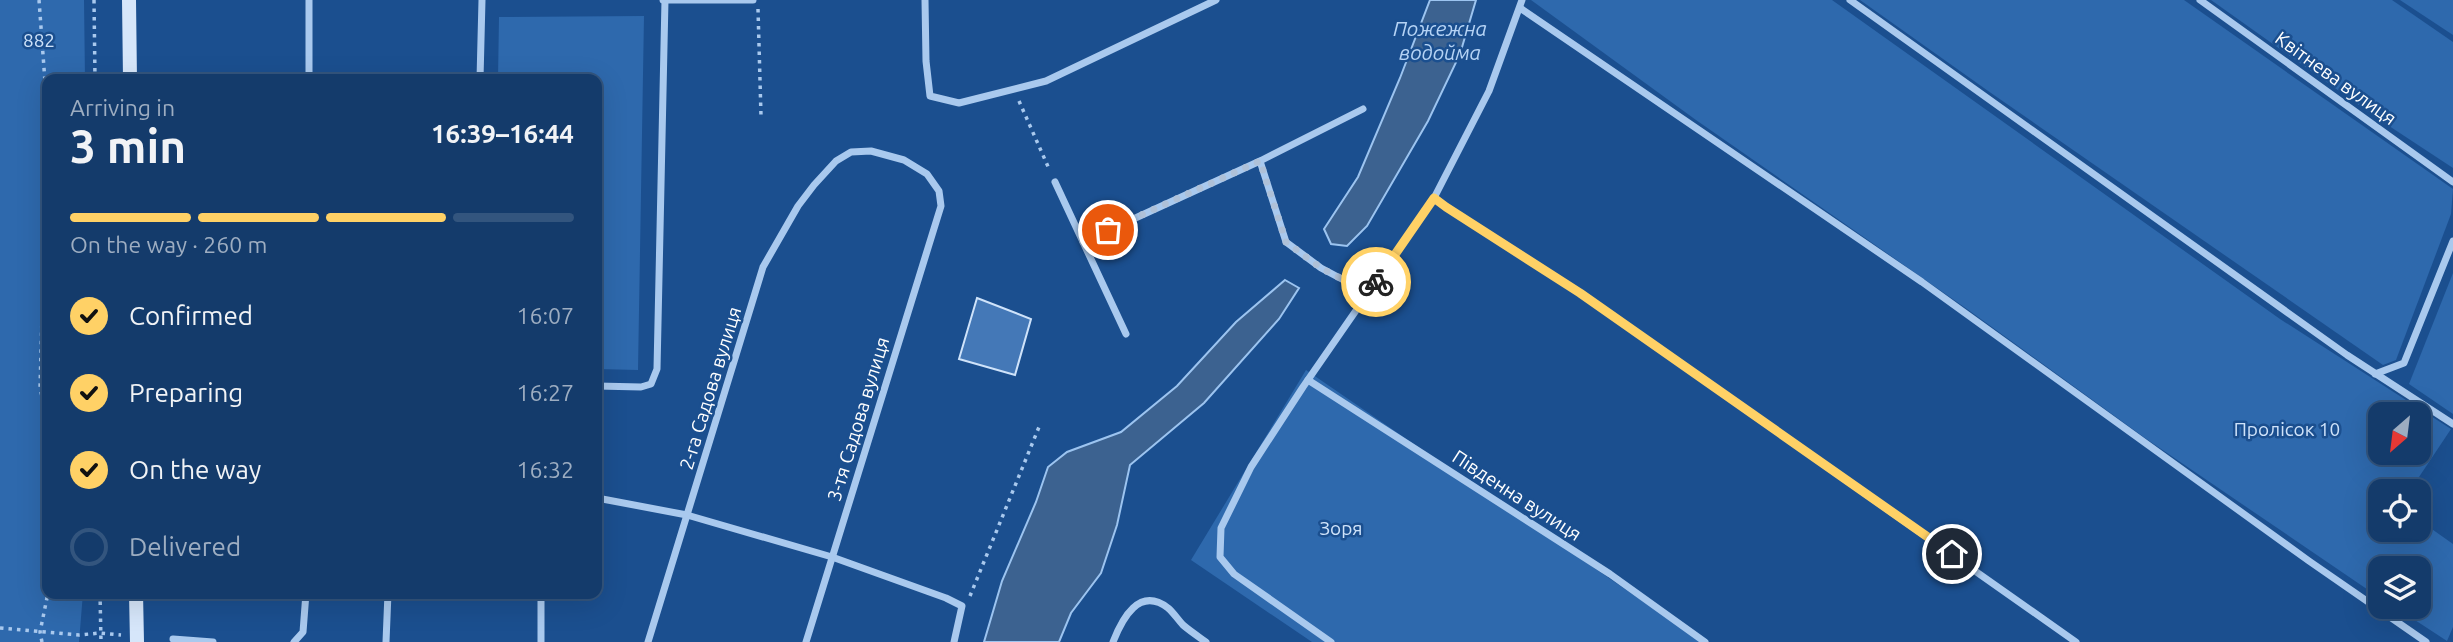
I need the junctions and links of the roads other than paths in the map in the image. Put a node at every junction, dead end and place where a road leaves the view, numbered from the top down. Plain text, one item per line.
1 (129, 0) edge
2 (309, 0) edge
3 (482, 0) edge
4 (664, 0) edge
5 (753, 0) edge
6 (925, 0) edge
7 (1216, 0) edge
8 (1850, 0) edge
9 (2200, 0) edge
10 (1521, 4) edge
11 (130, 74) edge
12 (309, 74) edge
13 (480, 74) edge
14 (1363, 109) dead end
15 (836, 161) joint
16 (1260, 161) junction
17 (1055, 182) road end
18 (2453, 182) edge
19 (1434, 198) junction
20 (2453, 241) edge
21 (1083, 242) junction
22 (1368, 293) junction
23 (1126, 334) dead end
24 (2375, 374) junction
25 (1308, 380) junction
26 (602, 386) edge
27 (2453, 424) edge
28 (602, 499) edge
29 (687, 515) junction
30 (832, 557) junction
31 (136, 599) edge
32 (306, 599) edge
33 (388, 599) edge
34 (541, 599) edge
35 (137, 639) edge
36 (173, 639) dead end
37 (213, 642) edge
38 (295, 642) edge
39 (386, 642) edge
40 (541, 642) edge
41 (648, 642) edge
42 (806, 642) edge
43 (954, 642) edge
44 (1113, 642) edge
45 (1206, 642) edge
46 (1331, 642) edge
47 (1705, 642) edge
48 (2076, 642) edge
49 (2427, 642) edge

1 - 11 street
2 - 12 street
3 - 13 street
4 - 5 street
4 - 26 street
6 - 7 street
8 - 24 street
9 - 18 street, Квітнева вулиця
10 - 19 street
10 - 49 street
14 - 16 street
15 - 29 street, 2-га Садова вулиця
15 - 30 street, 3-тя Садова вулиця
16 - 21 street
16 - 22 street
17 - 21 street
19 - 22 street
19 - 48 street
20 - 24 street
21 - 23 street
22 - 25 street
24 - 27 street
25 - 46 street
25 - 47 street, Південна вулиця
28 - 29 street
29 - 30 street
29 - 41 street, 2-га Садова вулиця
30 - 42 street, 3-тя Садова вулиця
30 - 43 street
31 - 35 street
32 - 38 street
33 - 39 street
34 - 40 street
36 - 37 street
44 - 45 street

